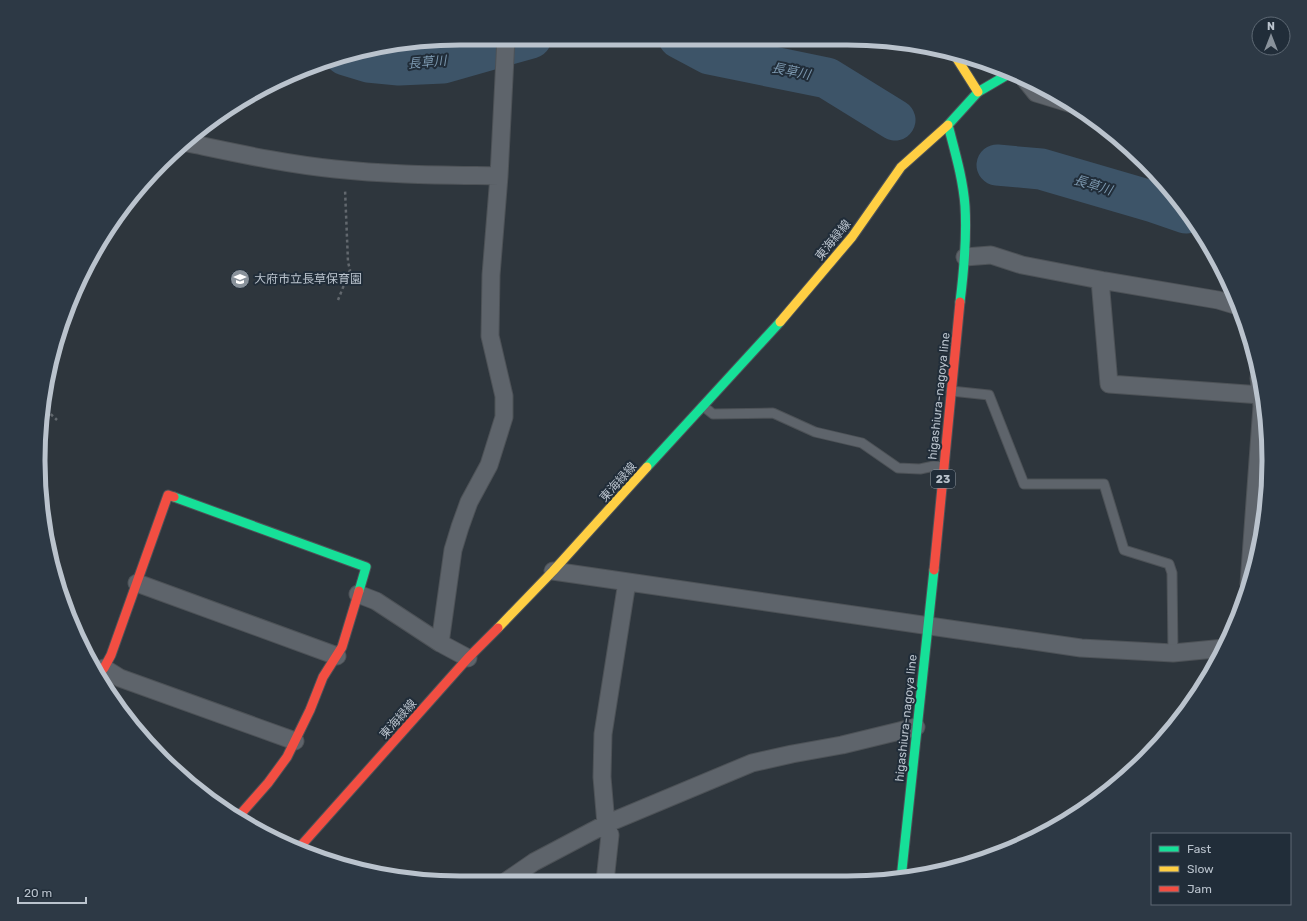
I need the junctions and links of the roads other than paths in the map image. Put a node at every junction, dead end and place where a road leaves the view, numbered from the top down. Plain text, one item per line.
1 (506, 45) edge
2 (958, 60) edge
3 (1004, 76) edge
4 (1034, 90) edge
5 (978, 92) junction
6 (1043, 95) edge
7 (948, 125) junction
8 (192, 144) edge
9 (500, 176) junction
10 (965, 257) junction
11 (1100, 280) junction
12 (1231, 304) edge
13 (951, 391) junction
14 (1256, 395) edge
15 (703, 406) junction
16 (1260, 428) edge
17 (944, 467) junction
18 (1251, 554) edge
19 (553, 571) junction
20 (627, 582) junction
21 (137, 583) junction
22 (358, 594) junction
23 (928, 626) junction
24 (440, 643) junction
25 (1216, 649) edge
26 (1173, 652) junction
27 (337, 656) junction
28 (468, 658) junction
29 (102, 671) edge
30 (103, 671) edge
31 (916, 727) junction
32 (295, 742) junction
33 (242, 813) edge
34 (606, 824) junction
35 (302, 844) edge
36 (902, 872) edge
37 (514, 876) edge
38 (606, 876) edge

1 - 9 street
2 - 5 main road
3 - 5 main road
4 - 6 street
5 - 7 main road
7 - 10 main road, higashiura-nagoya line / 23
7 - 15 main road, 東海緑線
8 - 9 street
9 - 24 street
10 - 11 street
10 - 13 main road, higashiura-nagoya line / 23
11 - 12 street
11 - 14 street
13 - 17 main road, higashiura-nagoya line / 23
13 - 26 lane
15 - 17 lane
15 - 19 main road, 東海緑線
16 - 18 street
17 - 23 main road, higashiura-nagoya line / 23
19 - 20 street
19 - 28 main road, 東海緑線
20 - 23 street
20 - 34 street
21 - 22 main road
21 - 27 street
21 - 29 main road
22 - 24 street
22 - 27 main road
23 - 26 street
23 - 31 main road, higashiura-nagoya line / 23
24 - 28 street
25 - 26 street
27 - 32 main road
28 - 35 main road, 東海緑線
30 - 32 street
31 - 34 street
31 - 36 main road, higashiura-nagoya line / 23
32 - 33 main road
34 - 37 street
34 - 38 street

